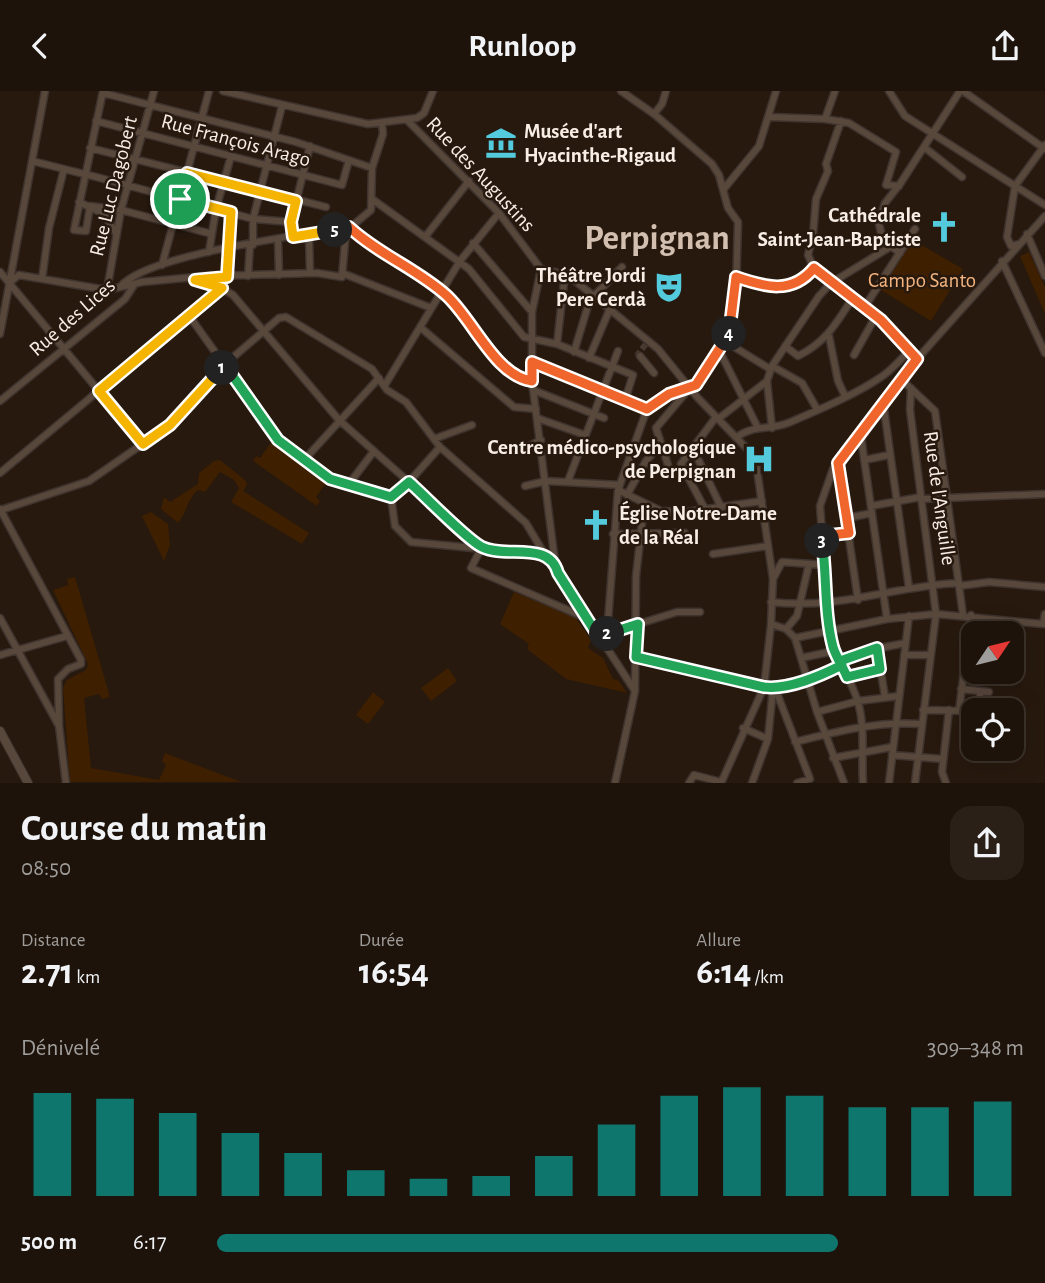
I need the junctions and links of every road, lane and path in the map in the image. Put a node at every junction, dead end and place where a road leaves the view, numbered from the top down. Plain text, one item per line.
1 (45, 91) edge
2 (154, 91) edge
3 (209, 91) edge
4 (223, 91) edge
5 (268, 91) edge
6 (621, 91) edge
7 (666, 91) edge
8 (776, 91) edge
9 (835, 91) edge
10 (889, 91) edge
11 (961, 91) edge
12 (103, 92) edge
13 (433, 93) edge
14 (266, 101) junction
15 (151, 103) junction
16 (282, 106) junction
17 (654, 114) junction
18 (202, 117) junction
19 (769, 117) junction
20 (825, 119) junction
21 (96, 121) junction
22 (408, 121) junction
23 (841, 121) junction
24 (382, 123) junction
25 (143, 133) junction
26 (933, 134) junction
27 (274, 136) junction
28 (310, 146) junction
29 (194, 147) junction
30 (923, 147) junction
31 (1044, 147) edge
32 (90, 148) junction
33 (231, 156) junction
34 (135, 159) junction
35 (349, 160) junction
36 (32, 161) junction
37 (267, 166) junction
38 (372, 168) junction
39 (64, 169) junction
40 (187, 173) junction
41 (85, 174) junction
42 (302, 176) junction
43 (962, 177) dead end
44 (468, 181) junction
45 (224, 183) junction
46 (129, 185) junction
47 (899, 186) junction
48 (1015, 186) junction
49 (723, 190) junction
50 (260, 192) junction
51 (180, 199) junction
52 (372, 199) junction
53 (296, 201) junction
54 (79, 202) junction
55 (1045, 205) edge
56 (90, 206) junction
57 (326, 207) dead end
58 (216, 209) junction
59 (121, 210) junction
60 (231, 212) junction
61 (499, 213) junction
62 (1045, 216) edge
63 (253, 219) junction
64 (291, 222) junction
65 (173, 224) junction
66 (349, 227) junction
67 (915, 229) dead end
68 (117, 233) junction
69 (212, 234) junction
70 (309, 234) junction
71 (1027, 234) junction
72 (293, 237) junction
73 (425, 237) junction
74 (1007, 237) junction
75 (278, 240) junction
76 (473, 243) junction
77 (1019, 244) junction
78 (251, 245) junction
79 (890, 247) junction
80 (230, 249) junction
81 (209, 252) junction
82 (900, 253) junction
83 (878, 257) junction
84 (460, 261) junction
85 (1002, 261) junction
86 (162, 265) junction
87 (622, 267) dead end
88 (814, 268) junction
89 (541, 269) junction
90 (890, 269) junction
91 (0, 272) edge
92 (310, 273) junction
93 (565, 273) junction
94 (1044, 273) edge
95 (279, 275) junction
96 (342, 275) junction
97 (248, 276) junction
98 (227, 277) junction
99 (736, 277) junction
100 (42, 279) junction
101 (195, 280) junction
102 (9, 282) junction
103 (835, 282) junction
104 (134, 285) junction
105 (120, 287) junction
106 (222, 288) junction
107 (107, 290) junction
108 (441, 292) junction
109 (592, 297) junction
110 (852, 299) junction
111 (430, 308) junction
112 (864, 308) junction
113 (609, 311) junction
114 (532, 312) junction
115 (876, 316) junction
116 (190, 317) junction
117 (420, 327) junction
118 (264, 331) junction
119 (0, 334) edge
120 (829, 336) junction
121 (533, 338) junction
122 (726, 342) junction
123 (557, 344) junction
124 (785, 346) junction
125 (64, 349) junction
126 (618, 351) dead end
127 (910, 351) junction
128 (574, 352) junction
129 (720, 352) junction
130 (1045, 353) edge
131 (853, 355) dead end
132 (640, 356) dead end
133 (589, 358) junction
134 (917, 359) junction
135 (532, 362) junction
136 (225, 365) junction
137 (611, 367) junction
138 (771, 367) junction
139 (654, 373) dead end
140 (379, 378) junction
141 (532, 381) junction
142 (767, 381) junction
143 (903, 381) junction
144 (384, 385) junction
145 (911, 388) junction
146 (690, 389) junction
147 (533, 390) junction
148 (602, 390) junction
149 (99, 391) junction
150 (845, 395) junction
151 (742, 398) junction
152 (625, 400) junction
153 (0, 401) edge
154 (883, 402) junction
155 (536, 409) junction
156 (817, 409) junction
157 (646, 413) junction
158 (594, 414) junction
159 (537, 418) junction
160 (604, 418) dead end
161 (717, 418) junction
162 (339, 420) junction
163 (472, 425) dead end
164 (656, 428) junction
165 (758, 428) junction
166 (772, 428) junction
167 (860, 429) junction
168 (584, 435) junction
169 (737, 437) junction
170 (434, 439) junction
171 (541, 440) junction
172 (143, 444) junction
173 (659, 446) junction
174 (440, 447) junction
175 (374, 451) junction
176 (519, 451) dead end
177 (889, 455) junction
178 (304, 460) junction
179 (864, 460) junction
180 (699, 461) dead end
181 (838, 463) junction
182 (668, 465) dead end
183 (0, 473) edge
184 (546, 481) junction
185 (568, 481) junction
186 (409, 482) junction
187 (349, 484) junction
188 (525, 485) dead end
189 (619, 488) junction
190 (1045, 494) edge
191 (627, 495) junction
192 (391, 497) junction
193 (947, 497) junction
194 (921, 498) junction
195 (762, 501) junction
196 (896, 501) junction
197 (643, 505) junction
198 (721, 507) junction
199 (0, 509) edge
200 (705, 509) junction
201 (872, 510) junction
202 (847, 518) junction
203 (685, 533) dead end
204 (849, 533) junction
205 (613, 534) junction
206 (641, 534) junction
207 (822, 536) junction
208 (482, 547) junction
209 (768, 547) junction
210 (713, 554) dead end
211 (545, 555) junction
212 (555, 562) junction
213 (809, 564) junction
214 (826, 565) junction
215 (772, 579) junction
216 (934, 584) junction
217 (959, 584) junction
218 (1045, 587) edge
219 (909, 588) junction
220 (883, 593) junction
221 (858, 600) junction
222 (771, 603) junction
223 (799, 605) junction
224 (828, 605) junction
225 (700, 612) dead end
226 (936, 614) junction
227 (1045, 614) edge
228 (967, 615) junction
229 (909, 616) junction
230 (0, 618) edge
231 (586, 618) junction
232 (887, 619) junction
233 (638, 624) junction
234 (771, 624) junction
235 (786, 629) junction
236 (830, 632) junction
237 (607, 634) junction
238 (67, 636) junction
239 (598, 636) junction
240 (795, 638) junction
241 (906, 643) junction
242 (877, 648) junction
243 (18, 650) junction
244 (834, 651) junction
245 (0, 655) edge
246 (904, 655) junction
247 (930, 655) junction
248 (636, 657) junction
249 (800, 658) junction
250 (841, 663) junction
251 (880, 669) junction
252 (847, 677) junction
253 (807, 679) junction
254 (764, 687) junction
255 (774, 688) junction
256 (961, 689) junction
257 (635, 691) junction
258 (980, 691) junction
259 (989, 692) dead end
260 (899, 696) junction
261 (885, 697) junction
262 (980, 698) edge
263 (858, 701) junction
264 (923, 710) junction
265 (949, 710) junction
266 (959, 711) joint
267 (817, 712) junction
268 (896, 722) junction
269 (921, 724) junction
270 (862, 725) junction
271 (59, 726) junction
272 (743, 728) junction
273 (0, 731) edge
274 (824, 734) junction
275 (768, 739) junction
276 (795, 742) junction
277 (892, 747) junction
278 (863, 752) junction
279 (892, 755) junction
280 (833, 758) junction
281 (918, 759) junction
282 (943, 759) junction
283 (28, 782) edge
284 (66, 782) edge
285 (614, 782) edge
286 (690, 782) edge
287 (721, 782) edge
288 (752, 782) edge
289 (797, 782) edge
290 (844, 782) edge
291 (863, 782) edge
292 (889, 782) edge
293 (915, 782) edge
294 (946, 782) edge

1 - 36 street
2 - 15 street, Rue Luc Dagobert
3 - 18 street
4 - 14 street
5 - 14 street
6 - 17 street
7 - 17 street
8 - 19 street
9 - 20 street
10 - 26 street
11 - 26 street
11 - 31 street
12 - 15 street
12 - 21 street
13 - 22 street
14 - 16 street
15 - 18 street
15 - 25 street, Rue Luc Dagobert
16 - 24 street
16 - 27 street
17 - 49 street
18 - 27 street
18 - 29 street
19 - 20 street
19 - 49 street
20 - 23 street
21 - 25 street, Rue François Arago
21 - 32 street
22 - 24 street
22 - 44 street, Rue des Augustins
23 - 47 street
23 - 88 street
24 - 38 street
25 - 29 street, Rue François Arago
25 - 34 street, Rue Luc Dagobert
26 - 30 street
26 - 48 street
27 - 28 street
27 - 37 street
28 - 35 street
28 - 42 street
29 - 33 street, Rue François Arago
29 - 40 street
30 - 43 street
30 - 47 street
31 - 48 street
32 - 34 street
32 - 41 street
33 - 37 street, Rue François Arago
33 - 45 street
34 - 40 street
34 - 46 street, Rue Luc Dagobert
35 - 38 street
35 - 42 street, Rue François Arago
36 - 39 street
36 - 102 street
37 - 42 street, Rue François Arago
37 - 50 street
38 - 52 street
39 - 41 street
39 - 100 street
40 - 45 street
40 - 51 street
41 - 46 street
41 - 54 street
42 - 53 street
44 - 61 street, Rue des Augustins
44 - 73 street
45 - 50 street
45 - 58 street
46 - 51 street
46 - 59 street, Rue Luc Dagobert
47 - 79 street
48 - 55 street
48 - 74 street
49 - 99 street
50 - 53 street
50 - 63 street
51 - 58 street
51 - 65 street
52 - 66 street
52 - 73 street
53 - 57 street
53 - 64 street
54 - 56 street
54 - 56 street
56 - 59 street
56 - 68 street
58 - 60 street
58 - 69 street
59 - 65 street
59 - 68 street, Rue Luc Dagobert
60 - 63 street
60 - 80 street
61 - 76 street
61 - 89 street, Rue des Augustins
62 - 71 street
63 - 64 street
63 - 78 street
64 - 72 street
65 - 69 street
65 - 86 street
66 - 70 street
66 - 96 street
66 - 108 street
67 - 82 street
68 - 107 street, Rue Luc Dagobert
69 - 81 street
70 - 72 street
70 - 92 street
71 - 77 street
71 - 94 street
72 - 75 street
73 - 84 street
74 - 77 street
74 - 85 street
75 - 78 street
75 - 95 street
76 - 84 street
76 - 114 street
77 - 85 street
78 - 80 street
78 - 97 street
79 - 82 street
79 - 83 street
80 - 81 street
80 - 98 street
81 - 86 street
82 - 90 street
83 - 90 street
83 - 103 street
84 - 108 street
84 - 121 street
85 - 130 street
85 - 134 street
86 - 105 street
87 - 109 street
88 - 99 street
88 - 103 street
89 - 93 street
89 - 114 street
90 - 112 street
91 - 102 street
92 - 95 street, Rue des Lices
92 - 96 street, Rue des Lices
93 - 109 street
93 - 123 street
95 - 97 street, Rue des Lices
96 - 111 street, Rue des Lices
97 - 98 street, Rue des Lices
98 - 101 street, Rue des Lices
99 - 122 street
100 - 102 street
100 - 107 street
101 - 104 street, Rue des Lices
101 - 106 street
102 - 119 street
102 - 125 street
103 - 110 street
103 - 124 street
104 - 105 street, Rue des Lices
104 - 125 street, Rue des Lices
105 - 107 street, Rue des Lices
106 - 116 street
106 - 118 street
108 - 111 street
108 - 141 street
109 - 113 street
109 - 128 street
110 - 112 street
110 - 120 street
111 - 117 street
112 - 115 street
113 - 133 street
113 - 146 street
114 - 121 street
115 - 127 street
115 - 131 street
116 - 136 street
116 - 149 street
117 - 144 street
117 - 155 street
118 - 136 street
118 - 140 street
118 - 162 street
120 - 124 street
120 - 150 street
121 - 123 street
121 - 135 street
122 - 129 street
122 - 138 street
123 - 128 street
124 - 138 street
125 - 149 street
125 - 153 street, Rue des Lices
126 - 137 street
127 - 134 street
127 - 150 street
128 - 133 street
129 - 146 street
129 - 151 street
132 - 139 street
133 - 137 street
134 - 143 street
135 - 141 street
135 - 148 street
136 - 172 street
136 - 178 street
137 - 148 street
137 - 152 street
138 - 142 street
138 - 156 street
140 - 144 street
140 - 162 street
141 - 147 street
142 - 151 street
142 - 166 street
143 - 145 street
143 - 154 street
144 - 170 street
145 - 193 street
145 - 194 street, Rue de l'Anguille
146 - 157 street
146 - 161 street
146 - 164 street
147 - 155 street
147 - 158 street
148 - 152 street
148 - 158 street
149 - 172 street
149 - 183 street
150 - 156 street
151 - 161 street
151 - 165 street
152 - 157 street
154 - 167 street
154 - 177 street
155 - 159 street
156 - 166 street
157 - 164 street
157 - 189 street
158 - 160 street
158 - 168 street
159 - 168 street
159 - 171 street
161 - 169 street
161 - 200 street
162 - 175 street
162 - 178 street
163 - 170 street
164 - 173 street
165 - 166 street
165 - 169 street
167 - 179 street
167 - 181 street
168 - 185 street
169 - 195 street
170 - 174 street
171 - 176 street
171 - 184 street
172 - 199 street
173 - 182 street
173 - 191 street
174 - 186 street
174 - 211 street
175 - 186 street
175 - 187 street
177 - 179 street
177 - 196 street
178 - 187 street
179 - 201 street
180 - 198 street
181 - 202 street
181 - 207 street
184 - 185 street
184 - 188 street
184 - 212 street
185 - 189 street
186 - 192 street
186 - 208 street
187 - 192 street
189 - 191 street
189 - 205 street
190 - 193 street
191 - 197 street
192 - 208 street
193 - 194 street
193 - 217 street
194 - 196 street
194 - 216 street, Rue de l'Anguille
195 - 198 street
195 - 209 street
196 - 201 street
196 - 219 street
197 - 200 street
197 - 206 street
198 - 200 street
199 - 238 street
201 - 202 street
201 - 220 street
202 - 204 street
203 - 206 street
204 - 207 street
204 - 221 street
205 - 206 street
205 - 237 street
206 - 233 street
207 - 214 street
208 - 211 street
208 - 231 street
209 - 210 street
209 - 215 street
211 - 212 street
212 - 231 street
213 - 214 street
213 - 215 street
213 - 223 street
214 - 224 street
215 - 222 street
216 - 217 street
216 - 219 street
216 - 226 street, Rue de l'Anguille
217 - 218 street
217 - 228 street
219 - 220 street
220 - 221 street
220 - 232 street
221 - 224 street
222 - 223 street
222 - 234 street
223 - 224 street
223 - 235 street
224 - 236 street
225 - 233 street
226 - 228 street
226 - 229 street
226 - 247 street, Rue de l'Anguille
227 - 228 street
228 - 256 street
229 - 232 street
229 - 241 street
230 - 243 street
231 - 239 street
232 - 236 street
233 - 237 street
233 - 248 street
234 - 235 street
234 - 254 street
235 - 240 street
236 - 240 street
236 - 244 street
237 - 239 street
238 - 243 street
238 - 271 street
239 - 257 street
240 - 249 street
241 - 242 street
241 - 246 street
242 - 250 street
242 - 251 street
243 - 245 street
243 - 271 street
244 - 249 street
244 - 250 street
246 - 247 street
246 - 260 street
247 - 264 street, Rue de l'Anguille
248 - 254 street
248 - 257 street
249 - 253 street
250 - 252 street
250 - 253 street
251 - 252 street
251 - 261 street
252 - 263 street
253 - 255 street
253 - 267 street
254 - 255 street
254 - 272 street
255 - 275 street
255 - 276 street
256 - 258 street
256 - 266 street
257 - 285 street
258 - 259 street
258 - 262 street
260 - 261 street
260 - 268 street
261 - 263 street
263 - 267 street
263 - 270 street
264 - 265 street
264 - 269 street, Rue de l'Anguille
265 - 266 street
265 - 282 street
267 - 274 street
268 - 269 street
268 - 270 street
268 - 277 street
269 - 281 street, Rue de l'Anguille
270 - 274 street
270 - 278 street
271 - 284 street
272 - 275 street
272 - 287 street
273 - 283 main road
274 - 276 street
274 - 280 street
275 - 288 street
276 - 289 street
277 - 278 street
277 - 279 street
278 - 280 street
278 - 291 street
279 - 281 street
279 - 292 street
280 - 290 street
281 - 282 street
281 - 293 street, Rue de l'Anguille
282 - 294 street
286 - 287 street

